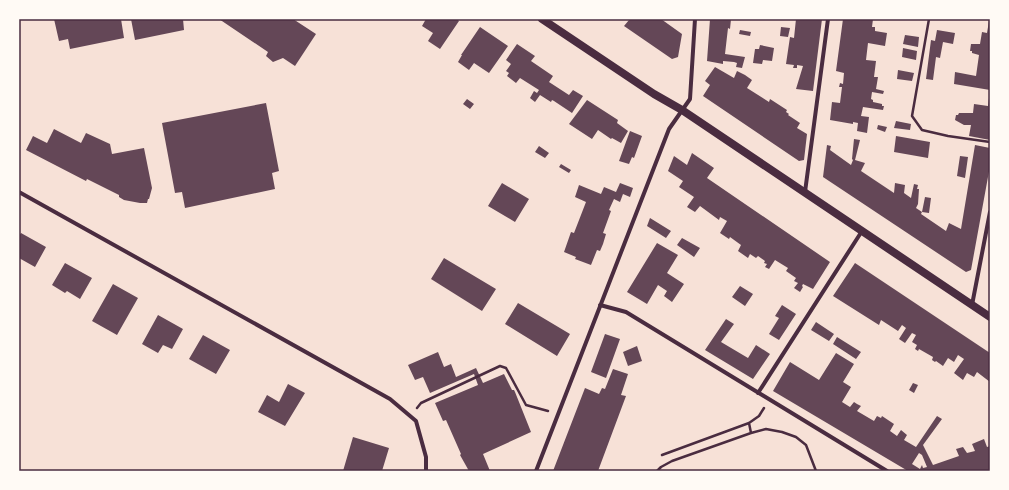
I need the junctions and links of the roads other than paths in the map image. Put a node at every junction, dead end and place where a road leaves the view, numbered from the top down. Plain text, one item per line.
1 (542, 19) edge
2 (695, 19) edge
3 (828, 19) edge
4 (682, 110) junction
5 (19, 192) edge
6 (804, 192) junction
7 (990, 212) edge
8 (862, 231) junction
9 (600, 305) junction
10 (972, 305) junction
11 (990, 317) edge
12 (758, 393) junction
13 (426, 471) edge
14 (536, 471) edge
15 (887, 471) edge

1 - 4 main road
2 - 4 street
3 - 6 street
4 - 6 main road
4 - 9 street
5 - 13 street
6 - 8 main road
7 - 10 street
8 - 10 main road
8 - 12 street
9 - 12 street
9 - 14 street
10 - 11 main road
12 - 15 street

